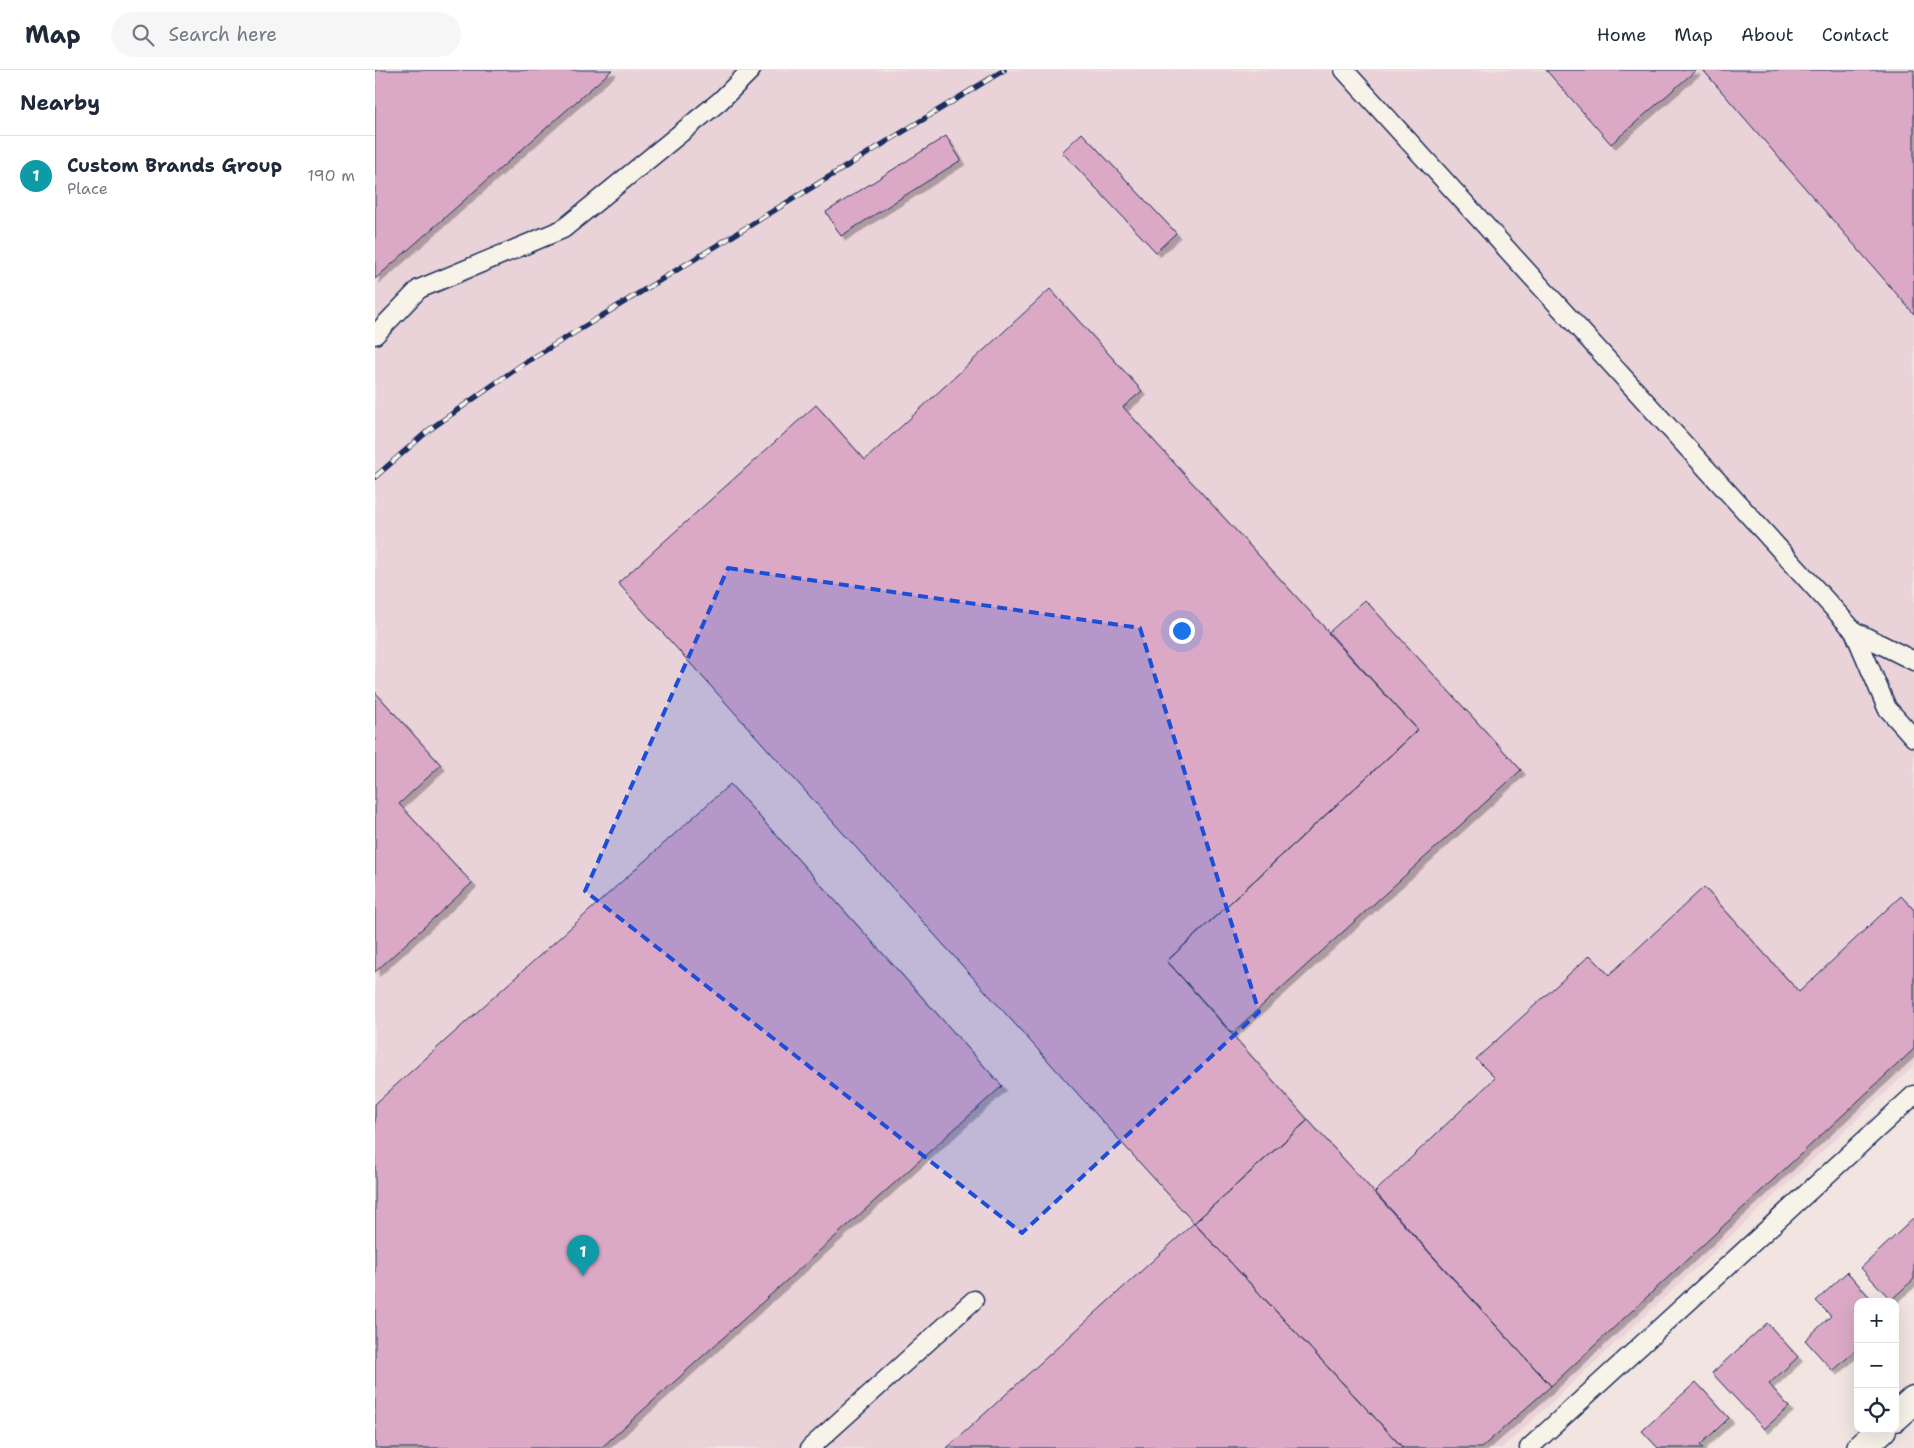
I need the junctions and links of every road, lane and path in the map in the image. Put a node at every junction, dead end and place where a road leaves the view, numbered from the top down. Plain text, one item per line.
1 (751, 70) edge
2 (1344, 70) edge
3 (375, 335) edge
4 (1854, 631) junction
5 (1914, 661) edge
6 (1914, 738) edge
7 (1914, 1095) edge
8 (974, 1300) dead end
9 (1914, 1400) edge
10 (1899, 1413) edge
11 (1878, 1433) edge
12 (810, 1448) edge
13 (1529, 1448) edge
14 (1861, 1448) edge

1 - 3 lane
2 - 4 lane
4 - 5 lane
4 - 6 lane
7 - 13 lane
8 - 12 lane
9 - 10 street
11 - 14 street

